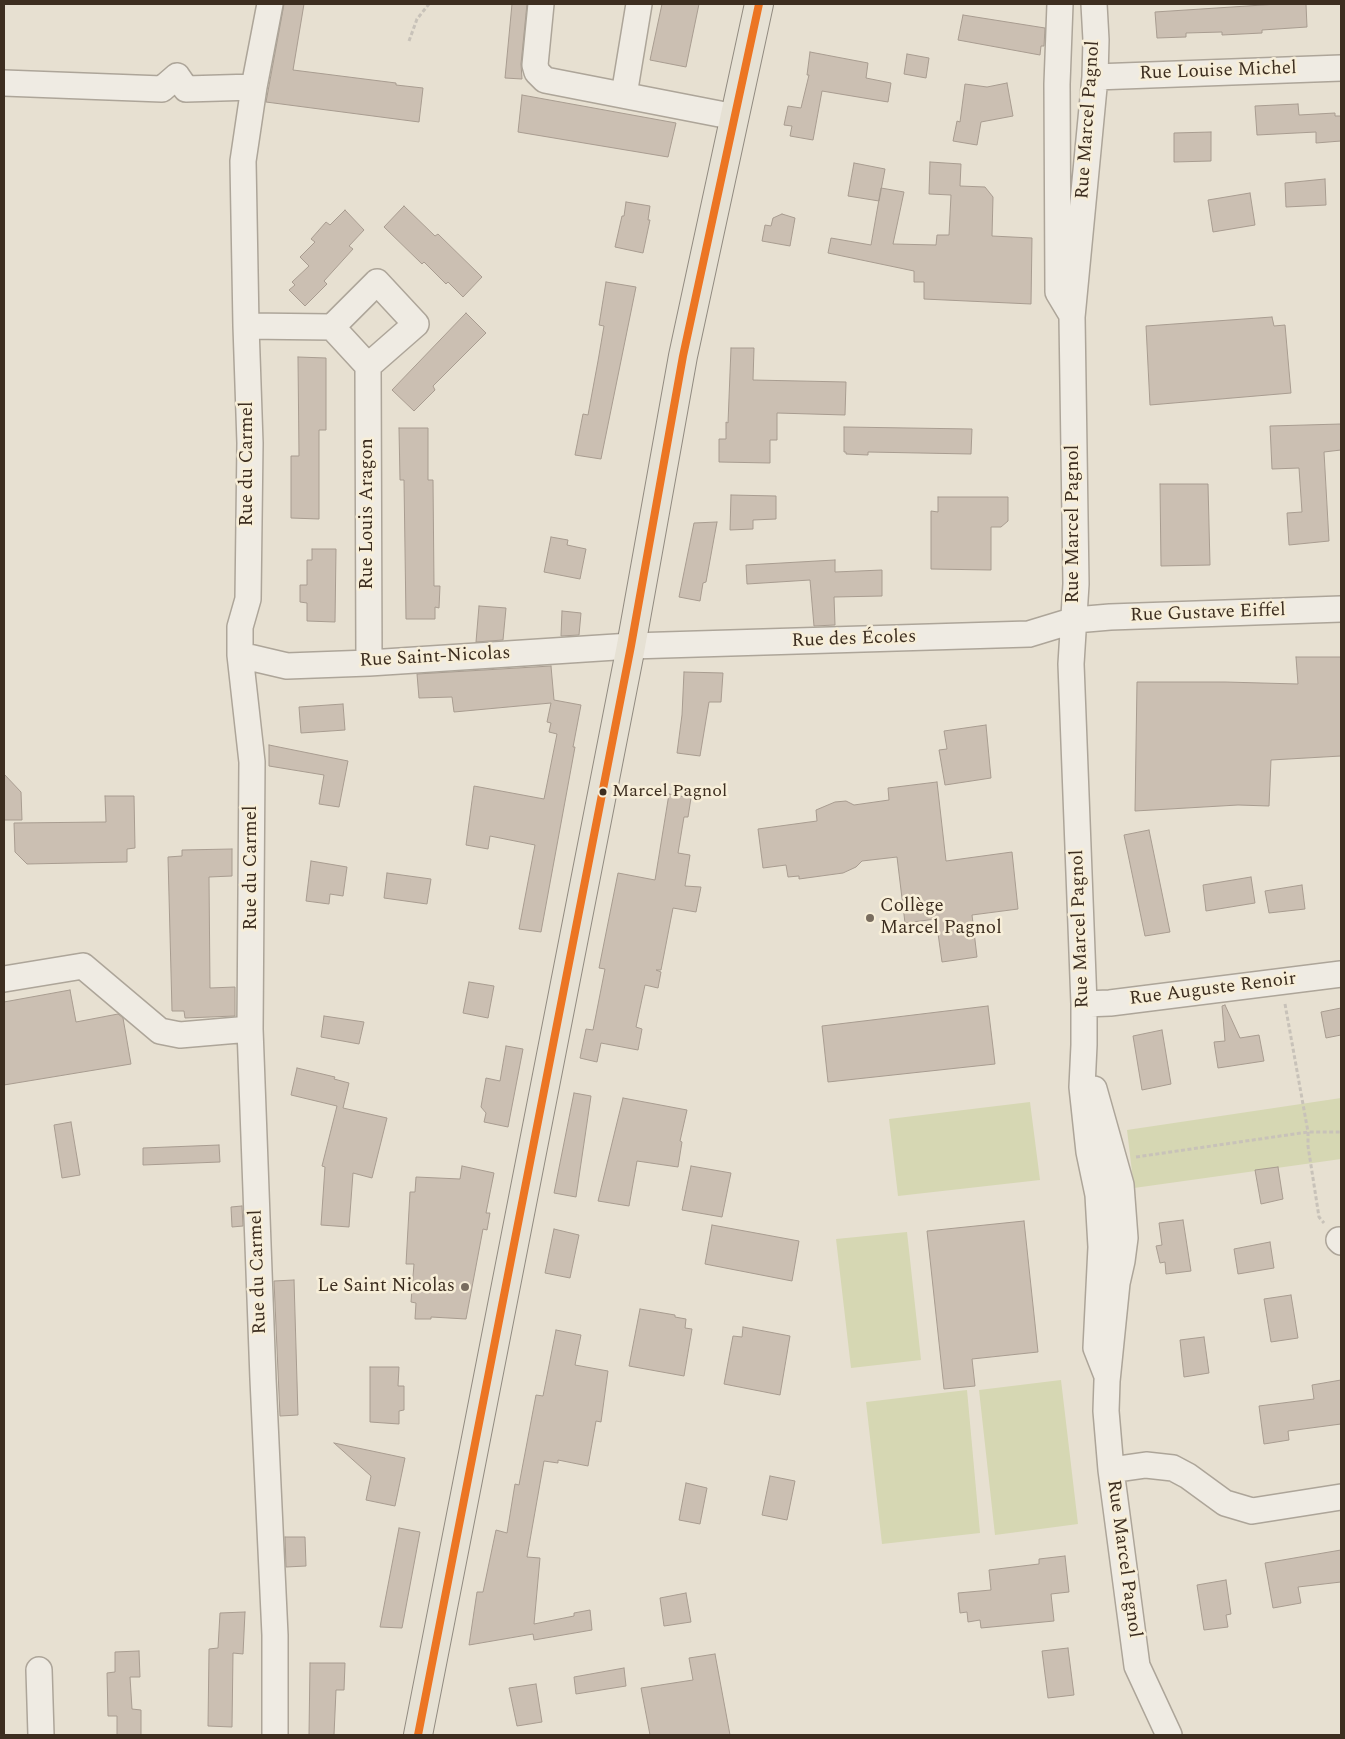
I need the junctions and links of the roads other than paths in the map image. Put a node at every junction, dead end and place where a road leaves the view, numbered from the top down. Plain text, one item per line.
1 (270, 4) edge
2 (541, 4) edge
3 (639, 4) edge
4 (759, 4) edge
5 (1060, 4) edge
6 (1094, 4) edge
7 (1341, 68) edge
8 (1095, 77) junction
9 (4, 83) edge
10 (254, 87) junction
11 (624, 96) junction
12 (734, 117) junction
13 (1072, 316) junction
14 (246, 326) junction
15 (332, 327) junction
16 (368, 366) junction
17 (1341, 609) edge
18 (1074, 620) junction
19 (631, 646) junction
20 (240, 655) junction
21 (369, 662) junction
22 (1341, 974) edge
23 (4, 979) edge
24 (1084, 1004) junction
25 (250, 1029) junction
26 (1084, 1045) junction
27 (1107, 1376) junction
28 (1111, 1470) junction
29 (1341, 1497) edge
30 (39, 1670) dead end
31 (41, 1735) edge
32 (275, 1735) edge
33 (418, 1735) edge
34 (1169, 1735) edge

1 - 10 street, Rue du Carmel
2 - 11 street
3 - 11 street
4 - 12 main road
5 - 13 street
6 - 8 street, Rue Marcel Pagnol
7 - 8 street, Rue Louise Michel
8 - 13 street, Rue Marcel Pagnol
9 - 10 street
10 - 14 street, Rue du Carmel
11 - 12 street
12 - 19 main road
13 - 18 street, Rue Marcel Pagnol
14 - 15 street
14 - 20 street, Rue du Carmel
15 - 16 street
15 - 16 street
16 - 21 street, Rue Louis Aragon
17 - 18 street, Rue Gustave Eiffel
18 - 19 street, Rue des Écoles
18 - 24 street, Rue Marcel Pagnol
19 - 21 street, Rue Saint-Nicolas
19 - 33 main road
20 - 21 street, Rue Saint-Nicolas
20 - 25 street, Rue du Carmel
22 - 24 street, Rue Auguste Renoir
23 - 25 street
24 - 26 street, Rue Marcel Pagnol
25 - 32 street, Rue du Carmel
26 - 27 street, Rue Marcel Pagnol
26 - 27 street, Rue Marcel Pagnol
27 - 28 street, Rue Marcel Pagnol
28 - 29 street
28 - 34 street, Rue Marcel Pagnol
30 - 31 street

